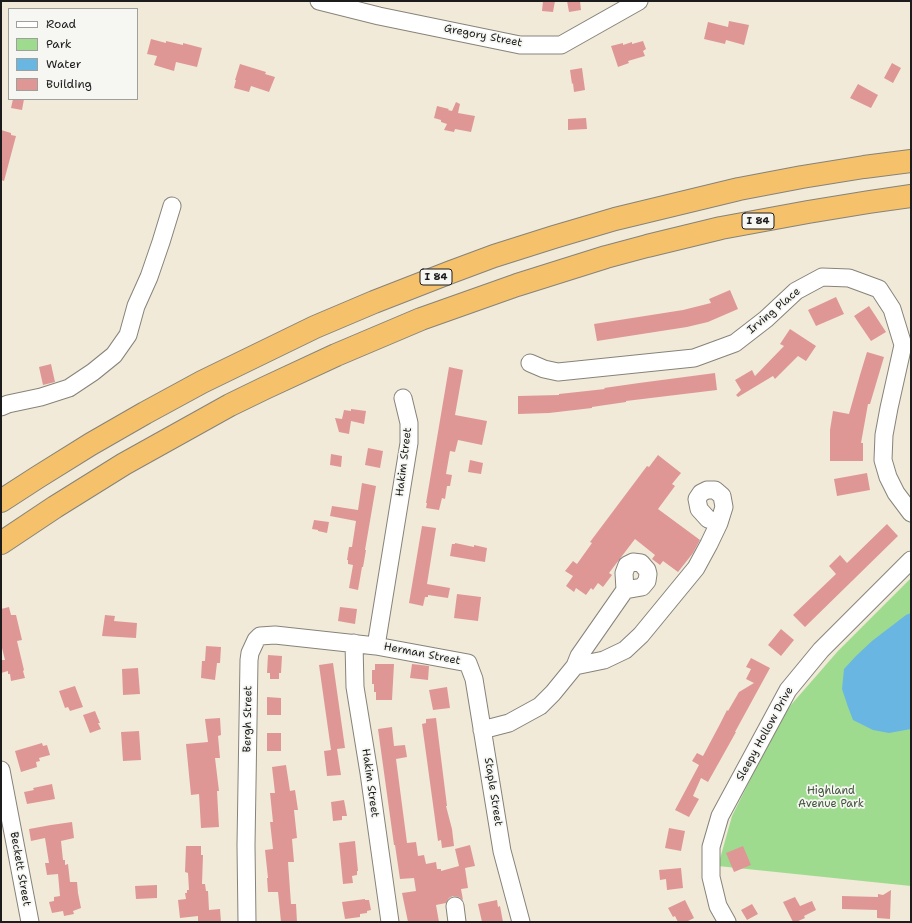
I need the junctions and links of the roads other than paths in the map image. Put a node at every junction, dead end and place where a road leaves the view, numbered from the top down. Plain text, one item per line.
1 (319, 1) edge
2 (639, 1) edge
3 (378, 8) edge
4 (911, 161) edge
5 (911, 196) edge
6 (172, 206) dead end
7 (530, 364) dead end
8 (403, 398) dead end
9 (1, 407) edge
10 (1, 502) edge
11 (911, 513) edge
12 (719, 523) dead end
13 (1, 543) edge
14 (911, 560) edge
15 (624, 590) dead end
16 (354, 643) junction
17 (376, 646) junction
18 (468, 663) joint
19 (575, 666) junction
20 (482, 730) junction
21 (1, 770) edge
22 (30, 922) edge
23 (247, 922) edge
24 (390, 922) edge
25 (521, 922) edge
26 (727, 922) edge

1 - 3 street, Gregory Street
2 - 3 street, Gregory Street
4 - 10 highway, I 84
5 - 13 highway, I 84
6 - 9 street
7 - 11 street, Irving Place
8 - 17 street, Hakim Street
12 - 19 street
14 - 26 street, Sleepy Hollow Drive
15 - 19 street
16 - 17 street, Bergh Street
16 - 23 street, Bergh Street
16 - 24 street, Hakim Street
17 - 18 street, Herman Street
18 - 20 street, Staple Street
19 - 20 street
20 - 25 street, Staple Street
21 - 22 street, Beckett Street

